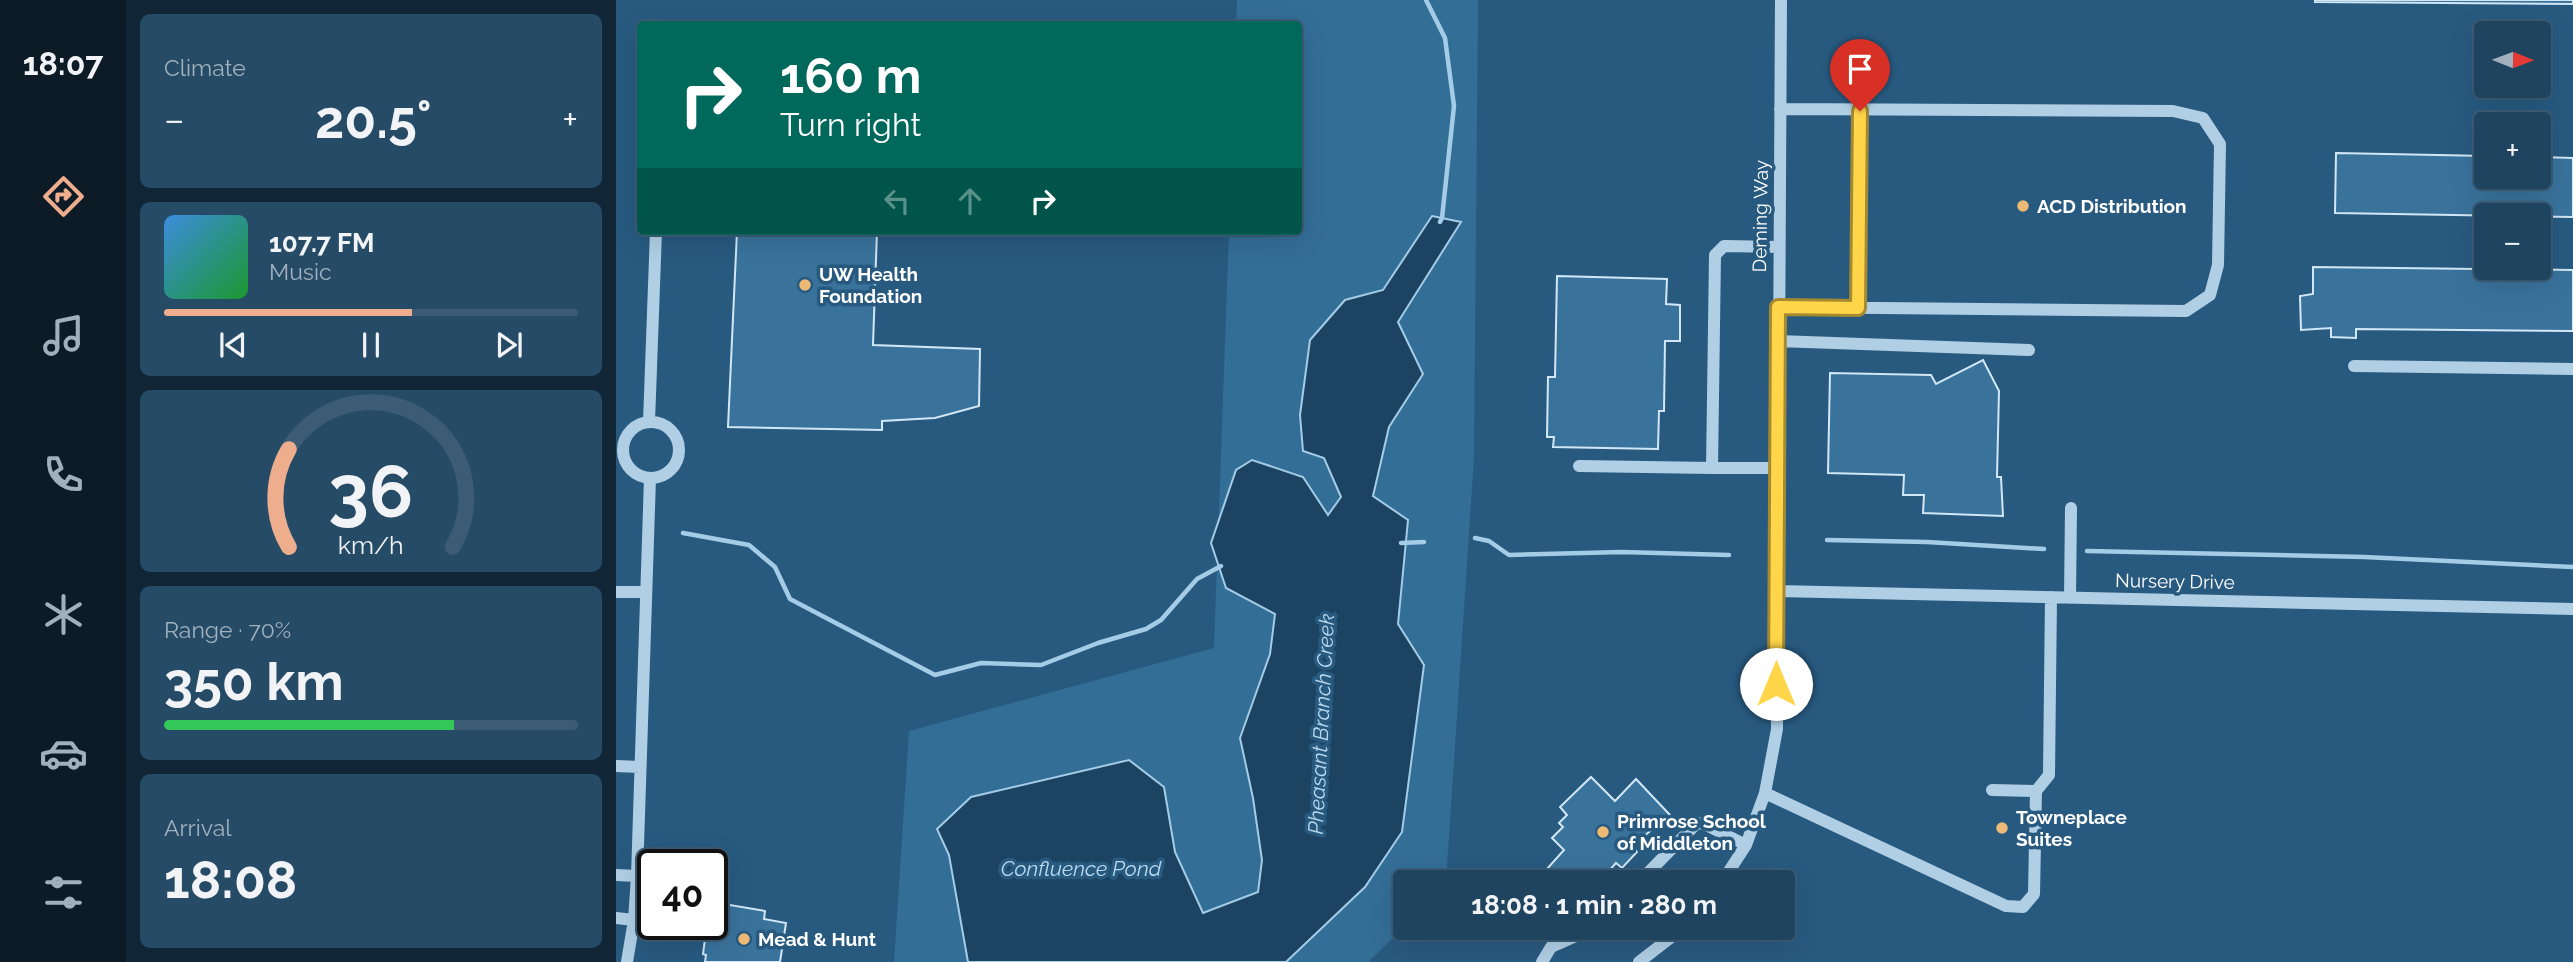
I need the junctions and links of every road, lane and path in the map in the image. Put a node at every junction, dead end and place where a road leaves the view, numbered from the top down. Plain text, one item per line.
1 (1781, 0) edge
2 (1780, 109) junction
3 (1860, 111) junction
4 (656, 235) edge
5 (1779, 247) junction
6 (1778, 307) junction
7 (1858, 308) junction
8 (1778, 341) junction
9 (2029, 350) dead end
10 (2354, 366) dead end
11 (2573, 369) edge
12 (649, 422) junction
13 (620, 458) edge
14 (1579, 466) dead end
15 (1712, 468) junction
16 (1777, 468) junction
17 (650, 478) junction
18 (2071, 508) dead end
19 (1776, 591) junction
20 (616, 592) edge
21 (646, 592) junction
22 (2051, 597) junction
23 (2070, 598) junction
24 (2573, 610) edge
25 (616, 766) edge
26 (640, 767) junction
27 (1992, 790) dead end
28 (2036, 791) junction
29 (1765, 793) junction
30 (1746, 845) junction
31 (638, 849) edge
32 (1651, 870) edge
33 (1730, 870) edge
34 (616, 876) edge
35 (637, 876) joint
36 (616, 918) edge
37 (634, 920) junction
38 (1567, 940) edge
39 (1667, 940) edge
40 (627, 962) edge
41 (1542, 962) edge
42 (1639, 962) edge

1 - 2 street, Deming Way
2 - 3 street
2 - 5 street, Deming Way
3 - 7 street
3 - 7 street
4 - 12 street
5 - 6 street, Deming Way
5 - 15 street
6 - 7 street
6 - 8 street, Deming Way
8 - 9 street
8 - 16 street, Deming Way
10 - 11 street
12 - 13 street
12 - 17 street
13 - 17 street
14 - 15 street
15 - 16 street
16 - 19 street, Deming Way
17 - 21 street
18 - 23 street
19 - 22 street, Nursery Drive
19 - 29 street, Deming Way
20 - 21 street
21 - 26 street
22 - 23 street, Nursery Drive
22 - 28 street
23 - 24 street, Nursery Drive
25 - 26 street
26 - 31 street
27 - 28 street
28 - 29 street
29 - 30 street, Deming Way
30 - 32 street
30 - 33 street, Deming Way
34 - 35 street
35 - 37 street
36 - 37 street
37 - 40 street
38 - 41 street
39 - 42 street

